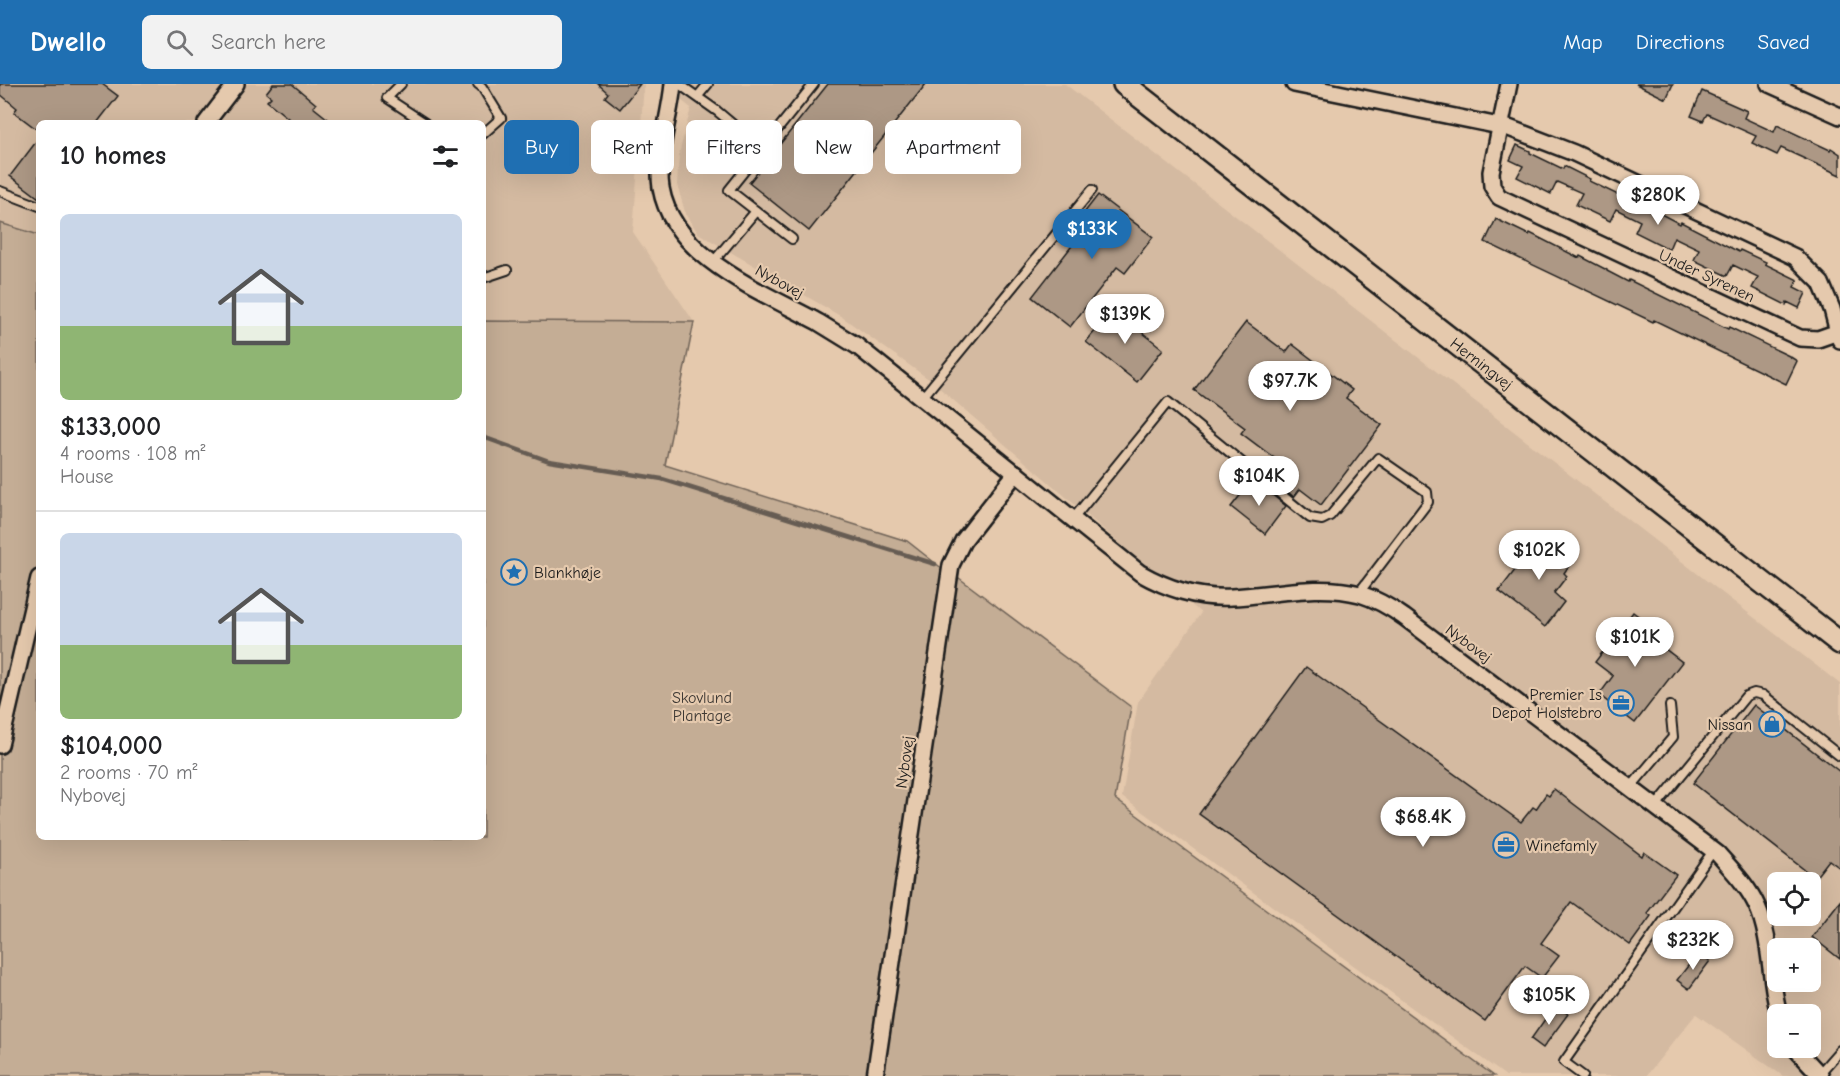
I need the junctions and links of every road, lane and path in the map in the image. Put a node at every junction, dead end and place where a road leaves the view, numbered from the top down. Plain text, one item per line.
1 (236, 84) edge
2 (401, 84) edge
3 (673, 84) edge
4 (679, 84) edge
5 (708, 84) edge
6 (814, 84) edge
7 (1124, 84) edge
8 (1294, 84) edge
9 (1509, 84) edge
10 (1769, 84) edge
11 (482, 85) edge
12 (698, 96) junction
13 (1838, 111) edge
14 (208, 120) edge
15 (420, 120) edge
16 (727, 120) edge
17 (782, 123) edge
18 (1500, 126) junction
19 (486, 131) edge
20 (741, 174) edge
21 (1092, 190) dead end
22 (0, 191) edge
23 (36, 205) edge
24 (756, 211) junction
25 (792, 238) dead end
26 (713, 262) junction
27 (507, 270) dead end
28 (486, 277) edge
29 (1839, 336) edge
30 (922, 398) junction
31 (1016, 473) junction
32 (1073, 519) junction
33 (36, 591) edge
34 (1358, 594) junction
35 (1840, 643) edge
36 (1670, 706) dead end
37 (0, 745) edge
38 (1840, 756) edge
39 (1630, 788) junction
40 (1655, 807) junction
41 (1713, 851) junction
42 (1777, 1004) edge
43 (1840, 1050) edge
44 (1804, 1058) edge
45 (1820, 1075) edge
46 (875, 1076) edge
47 (1583, 1076) edge

1 - 14 street
2 - 15 lane
3 - 26 street, Nybovej
4 - 12 lane
5 - 12 lane
6 - 17 lane
7 - 35 main road, Herningvej
8 - 18 street, Under Syrenen
9 - 18 street, Under Syrenen
10 - 13 street
11 - 19 lane
12 - 16 lane
18 - 29 street, Under Syrenen
18 - 29 street, Under Syrenen
20 - 24 lane
21 - 30 lane
22 - 23 lane
24 - 25 lane
24 - 26 lane
26 - 30 street, Nybovej
27 - 28 lane
30 - 31 street, Nybovej
31 - 32 street, Nybovej
31 - 46 street, Nybovej
32 - 34 street, Nybovej
32 - 34 lane
33 - 37 street
34 - 39 street, Nybovej
36 - 39 lane
38 - 40 lane
39 - 40 street, Nybovej
40 - 41 street, Nybovej
41 - 42 street, Nybovej
41 - 47 lane
43 - 45 lane
44 - 45 street

